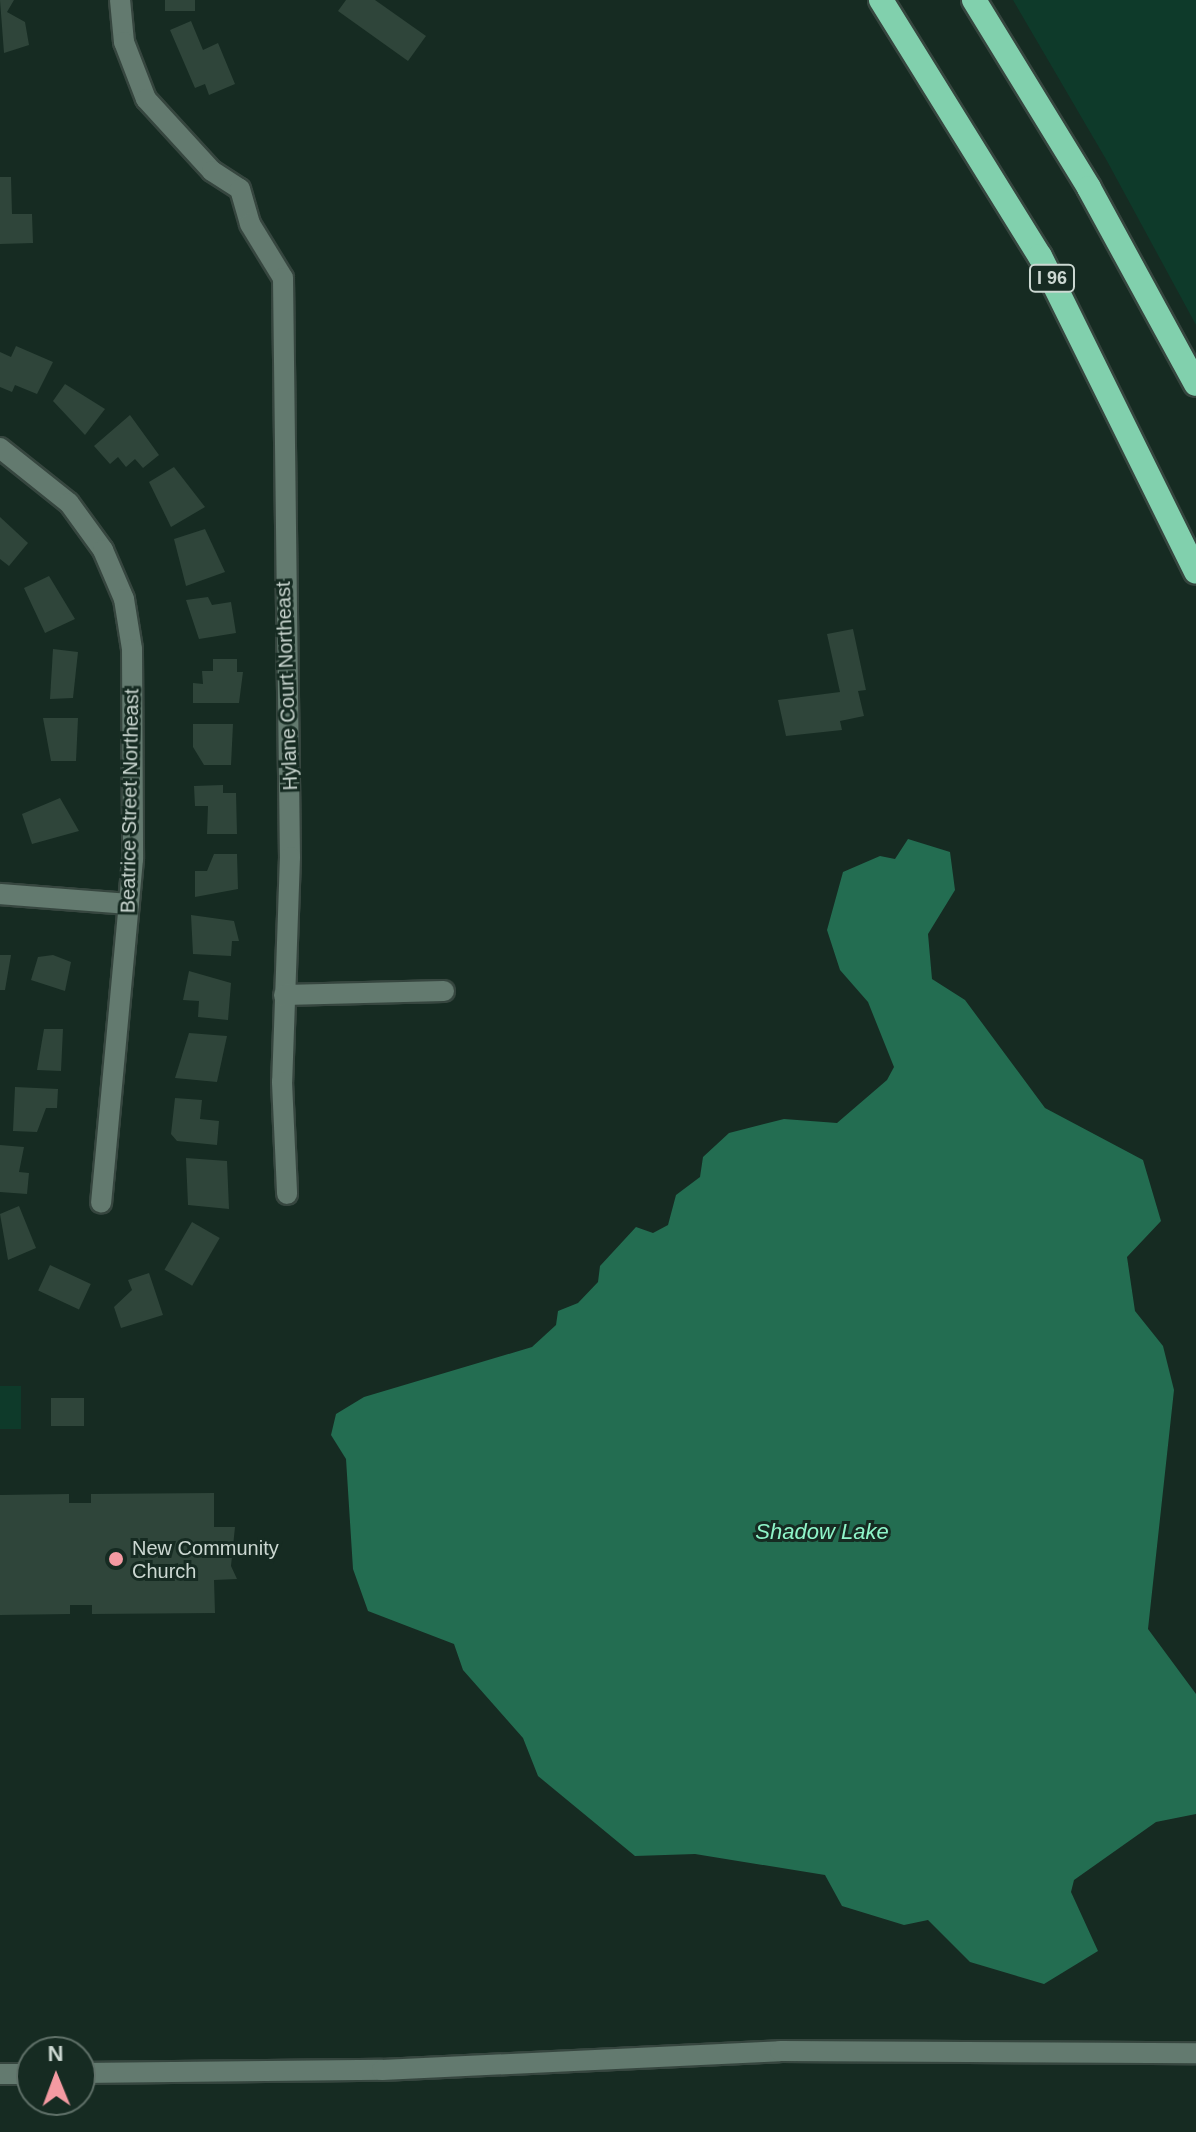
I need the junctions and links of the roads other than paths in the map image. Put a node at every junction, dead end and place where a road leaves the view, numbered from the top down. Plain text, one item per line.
1 (120, 0) edge
2 (881, 0) edge
3 (974, 0) edge
4 (1196, 384) edge
5 (0, 448) edge
6 (1196, 571) edge
7 (0, 894) edge
8 (129, 904) junction
9 (444, 991) dead end
10 (284, 995) junction
11 (287, 1194) dead end
12 (101, 1203) dead end
13 (1196, 2053) edge
14 (96, 2073) edge

1 - 10 street, Hylane Court Northeast
2 - 6 highway, I 96
3 - 4 highway
5 - 8 street, Beatrice Street Northeast
7 - 8 street
8 - 12 street, Beatrice Street Northeast
9 - 10 street
10 - 11 street, Hylane Court Northeast
13 - 14 street

